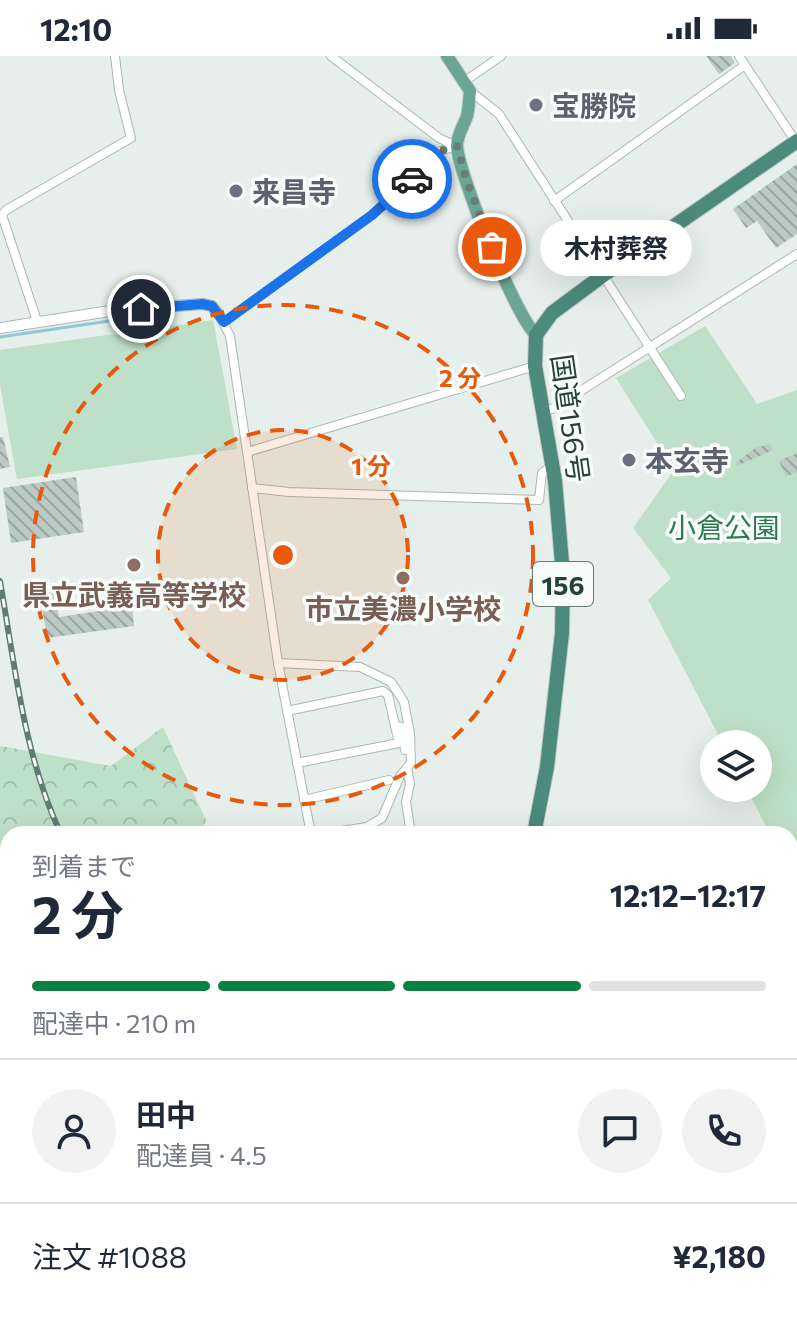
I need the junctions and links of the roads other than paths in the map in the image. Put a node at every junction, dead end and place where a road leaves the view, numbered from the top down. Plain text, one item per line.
1 (115, 56) edge
2 (331, 56) edge
3 (447, 56) edge
4 (501, 56) edge
5 (739, 56) edge
6 (745, 65) junction
7 (468, 86) junction
8 (797, 143) edge
9 (457, 146) junction
10 (554, 201) junction
11 (1, 216) edge
12 (797, 254) edge
13 (602, 276) junction
14 (222, 319) junction
15 (37, 321) junction
16 (0, 328) edge
17 (536, 335) junction
18 (650, 347) junction
19 (535, 366) junction
20 (681, 396) dead end
21 (544, 410) junction
22 (247, 452) junction
23 (552, 466) junction
24 (252, 488) junction
25 (278, 663) junction
26 (287, 711) junction
27 (395, 726) junction
28 (297, 763) junction
29 (407, 768) junction
30 (389, 780) dead end
31 (304, 800) junction
32 (309, 826) edge
33 (369, 826) edge
34 (410, 826) edge
35 (536, 826) edge

1 - 11 street
2 - 9 street
3 - 7 main road
4 - 7 street
5 - 6 street
6 - 8 street
6 - 10 street
7 - 9 main road
7 - 10 street
8 - 13 highway, 国道156号
9 - 14 street
9 - 17 main road
10 - 13 street
11 - 15 street
12 - 18 street
13 - 17 highway, 国道156号
13 - 18 street
14 - 15 street
14 - 22 street
15 - 16 street
17 - 19 highway, 国道156号 / 156
18 - 20 street
18 - 21 street
19 - 21 highway, 国道156号 / 156
19 - 22 street
21 - 23 highway, 国道156号 / 156
22 - 24 street
23 - 24 street
23 - 35 highway, 国道156号 / 156
24 - 25 street
25 - 26 street
25 - 29 street
26 - 27 street
26 - 28 street
27 - 28 street
27 - 29 street
28 - 31 street
29 - 33 street
29 - 34 street
30 - 31 street
31 - 32 street

